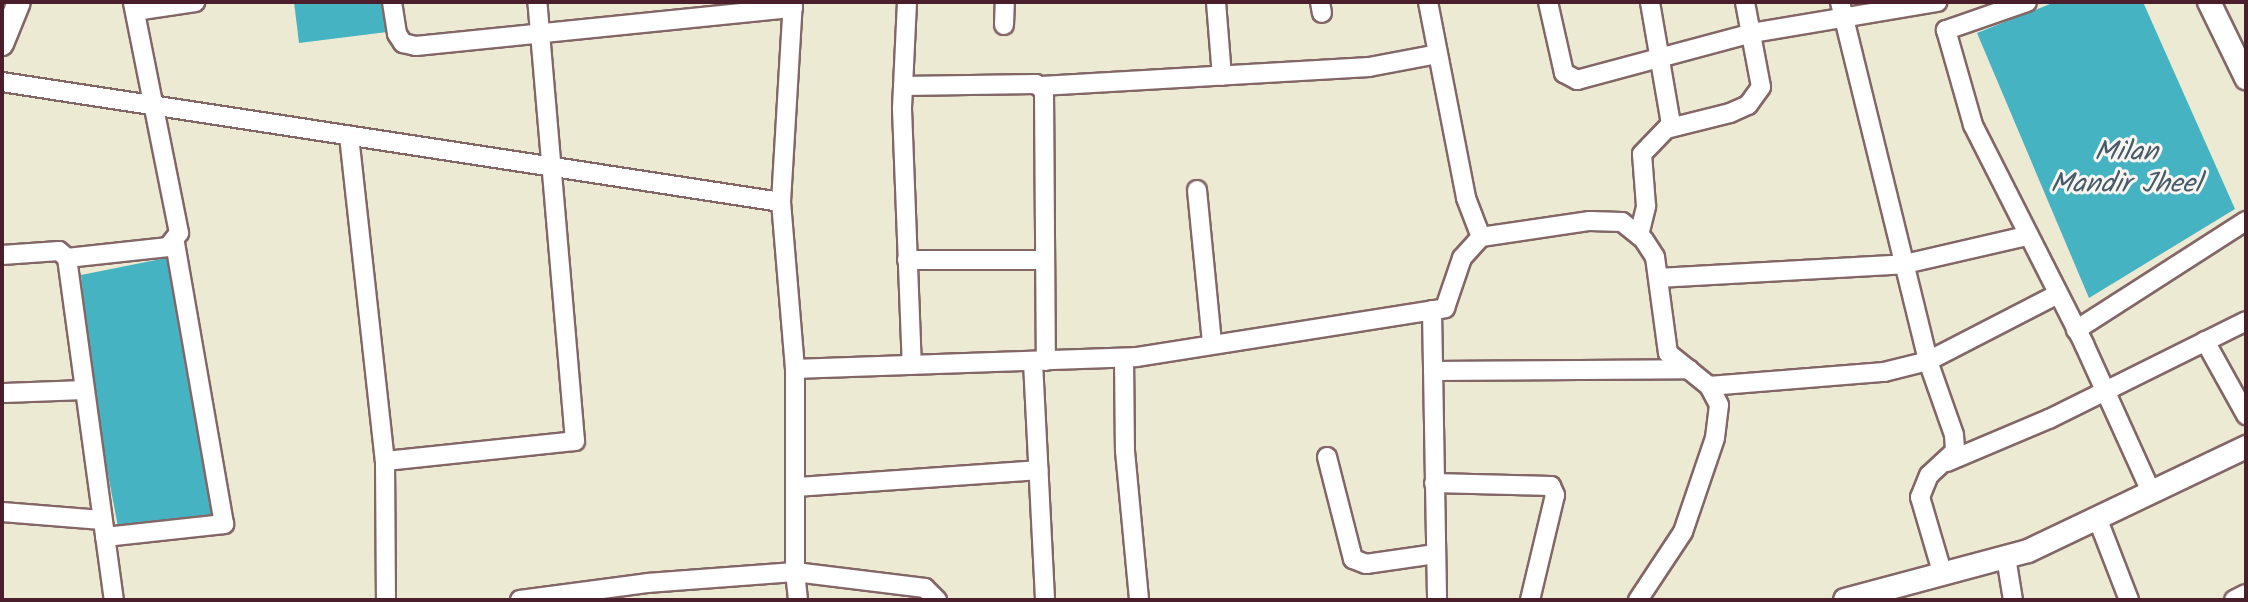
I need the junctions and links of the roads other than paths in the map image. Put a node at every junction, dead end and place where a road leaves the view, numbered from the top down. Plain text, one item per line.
1 (19, 2) edge
2 (195, 2) edge
3 (392, 2) edge
4 (537, 2) edge
5 (907, 2) edge
6 (1005, 2) edge
7 (1216, 2) edge
8 (1428, 2) edge
9 (1548, 2) edge
10 (1650, 2) edge
11 (1745, 2) edge
12 (1938, 2) edge
13 (2027, 2) edge
14 (2209, 2) edge
15 (793, 5) edge
16 (134, 6) edge
17 (1842, 9) edge
18 (1004, 25) dead end
19 (539, 30) junction
20 (1946, 30) junction
21 (1752, 33) junction
22 (2, 44) edge
23 (1438, 54) junction
24 (1660, 55) junction
25 (2245, 74) edge
26 (1222, 76) junction
27 (2, 82) edge
28 (903, 86) junction
29 (1041, 86) junction
30 (152, 103) junction
31 (1670, 128) junction
32 (349, 136) junction
33 (552, 169) junction
34 (1197, 190) dead end
35 (781, 202) junction
36 (2246, 221) edge
37 (1639, 235) junction
38 (2026, 236) junction
39 (1481, 237) junction
40 (175, 243) junction
41 (2, 255) edge
42 (67, 258) junction
43 (907, 260) junction
44 (1043, 260) junction
45 (1905, 264) junction
46 (1658, 278) junction
47 (2056, 295) junction
48 (1432, 310) junction
49 (2246, 321) edge
50 (2076, 330) junction
51 (2205, 341) junction
52 (1212, 343) junction
53 (1124, 358) junction
54 (1928, 361) junction
55 (1039, 362) junction
56 (912, 365) junction
57 (795, 369) junction
58 (1689, 369) junction
59 (1433, 371) junction
60 (1709, 386) junction
61 (82, 390) junction
62 (2105, 390) junction
63 (2, 393) edge
64 (2246, 415) edge
65 (2246, 447) edge
66 (1327, 457) dead end
67 (385, 461) junction
68 (1947, 462) junction
69 (1038, 470) junction
70 (1434, 483) junction
71 (797, 487) junction
72 (2151, 492) junction
73 (2, 512) edge
74 (2098, 520) junction
75 (103, 529) junction
76 (1435, 554) junction
77 (2006, 557) junction
78 (795, 572) junction
79 (1943, 575) junction
80 (649, 591) edge
81 (2246, 594) edge
82 (114, 600) edge
83 (386, 600) edge
84 (520, 600) edge
85 (798, 600) edge
86 (937, 600) edge
87 (1045, 600) edge
88 (1139, 600) edge
89 (1437, 600) edge
90 (1530, 600) edge
91 (1638, 600) edge
92 (1845, 600) edge
93 (2013, 600) edge
94 (2129, 600) edge
95 (2234, 600) edge

1 - 22 street
2 - 16 street
3 - 19 street
4 - 19 street
5 - 28 street
6 - 18 street
7 - 26 street
8 - 23 street
9 - 24 street
10 - 24 street
11 - 21 street
12 - 17 street
12 - 20 street
13 - 20 street
14 - 25 street
15 - 19 street
15 - 35 street
16 - 30 street
17 - 21 street
17 - 45 street
19 - 33 street
20 - 38 street
21 - 24 street
21 - 31 street
23 - 26 street
23 - 39 street
24 - 31 street
26 - 29 street
27 - 30 street
28 - 29 street
28 - 43 street
29 - 44 street
30 - 32 street
30 - 40 street
31 - 37 street
32 - 33 street
32 - 67 street
33 - 35 street
33 - 67 street
34 - 52 street
35 - 57 street
36 - 50 street
37 - 39 street
37 - 46 street
38 - 45 street
38 - 47 street
39 - 48 street
40 - 42 street
40 - 75 street
41 - 42 street
42 - 61 street
43 - 44 street
43 - 56 street
44 - 55 street
45 - 46 street
45 - 54 street
46 - 58 street
47 - 50 street
47 - 54 street
48 - 52 street
48 - 59 street
49 - 51 street
50 - 62 street
51 - 62 street
51 - 64 street
52 - 53 street
53 - 55 street
53 - 88 street
54 - 60 street
54 - 68 street
55 - 56 street
55 - 69 street
56 - 57 street
57 - 71 street
58 - 59 street
58 - 60 street
59 - 70 street
60 - 91 street
61 - 63 street
61 - 75 street
62 - 68 street
62 - 72 street
65 - 72 street
66 - 76 street
67 - 83 street
68 - 79 street
69 - 71 street
69 - 87 street
70 - 76 street
70 - 90 street
71 - 78 street
72 - 74 street
73 - 75 street
74 - 77 street
74 - 94 street
75 - 82 street
76 - 89 street
77 - 79 street
77 - 93 street
78 - 80 street
78 - 85 street
78 - 86 street
79 - 92 street
80 - 84 street
81 - 95 street

